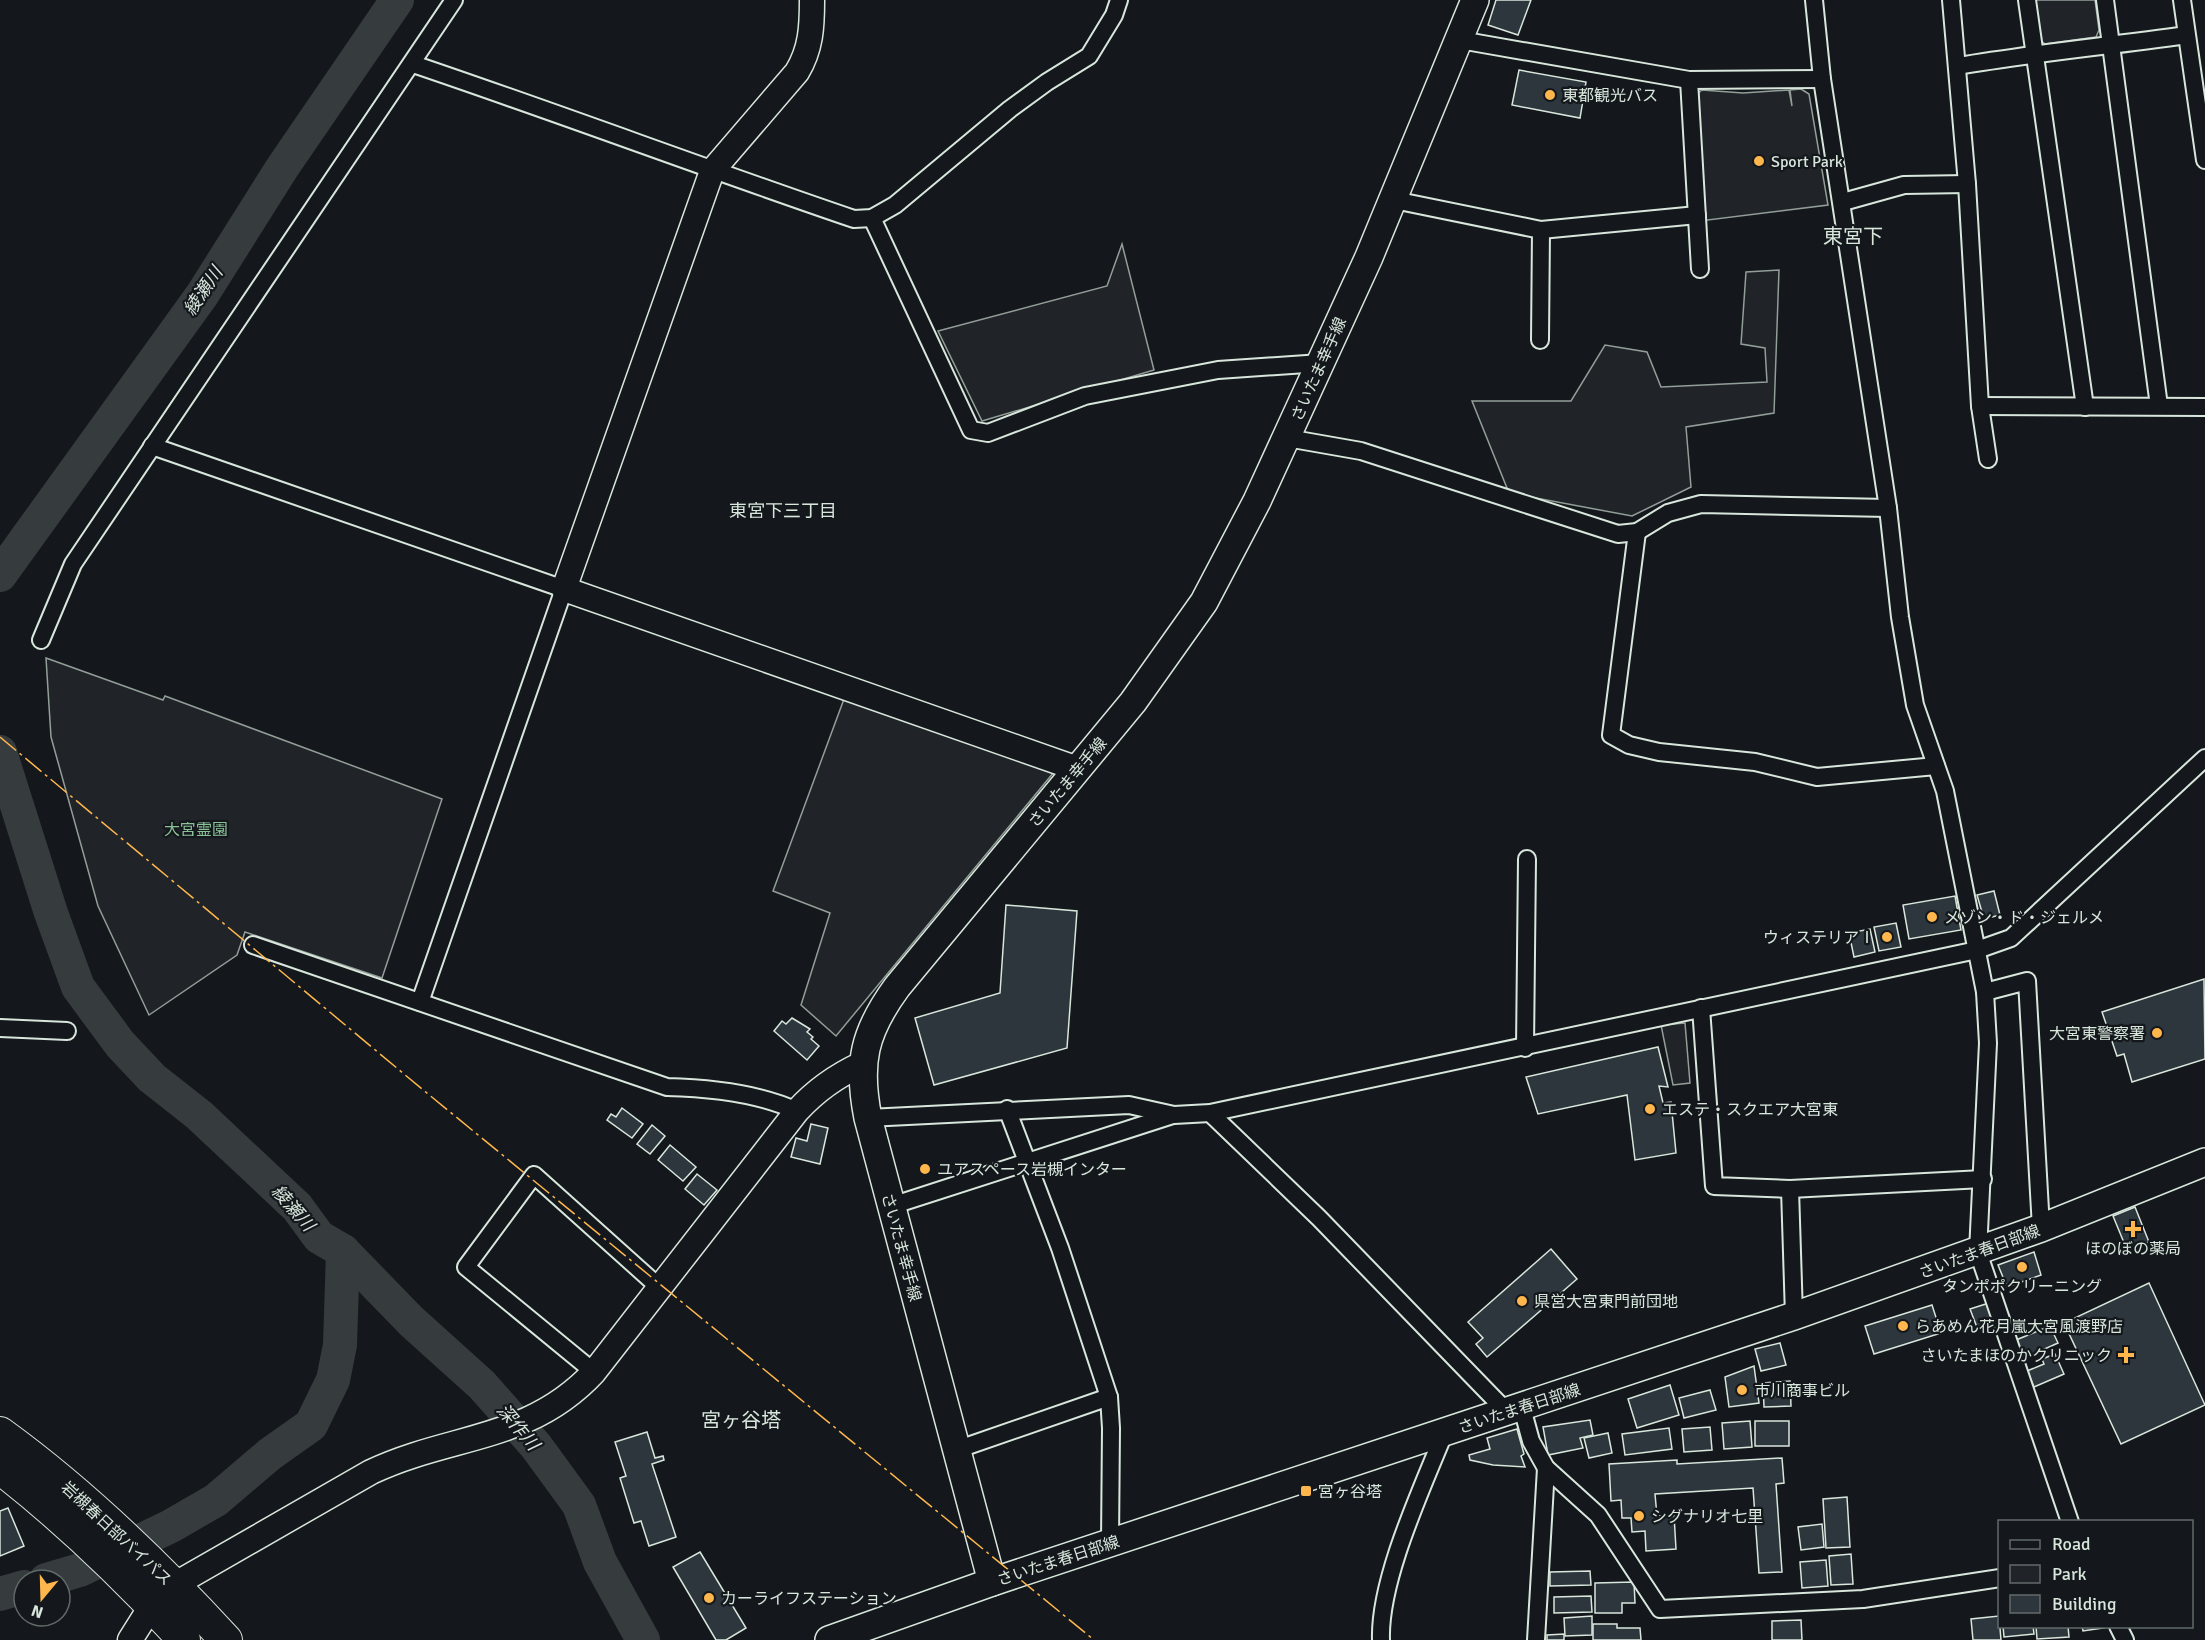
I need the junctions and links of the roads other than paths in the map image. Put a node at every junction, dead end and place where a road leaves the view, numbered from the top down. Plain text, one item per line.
1 (454, 0) edge
2 (812, 0) edge
3 (1119, 0) edge
4 (1473, 0) edge
5 (1814, 0) edge
6 (1951, 0) edge
7 (2027, 0) edge
8 (2105, 0) edge
9 (2182, 0) edge
10 (2186, 34) junction
11 (1460, 40) junction
12 (2112, 46) junction
13 (2034, 53) junction
14 (413, 64) junction
15 (1958, 66) junction
16 (1822, 79) junction
17 (1689, 80) junction
18 (2205, 160) edge
19 (712, 171) junction
20 (1967, 184) junction
21 (1394, 200) junction
22 (1843, 202) junction
23 (1697, 215) junction
24 (872, 218) junction
25 (1541, 230) junction
26 (1700, 269) dead end
27 (1540, 340) dead end
28 (1321, 363) junction
29 (1980, 406) junction
30 (2085, 406) junction
31 (2159, 406) junction
32 (2205, 407) edge
33 (1287, 438) junction
34 (152, 446) junction
35 (1988, 459) dead end
36 (1888, 507) junction
37 (1637, 532) junction
38 (564, 589) junction
39 (41, 640) dead end
40 (2205, 758) edge
41 (1936, 766) junction
42 (1078, 769) junction
43 (1527, 859) dead end
44 (253, 945) dead end
45 (1977, 950) junction
46 (1985, 992) junction
47 (420, 1002) junction
48 (1701, 1008) junction
49 (0, 1028) edge
50 (67, 1031) dead end
51 (1525, 1048) junction
52 (862, 1064) junction
53 (1007, 1109) junction
54 (797, 1112) junction
55 (1210, 1113) junction
56 (1174, 1115) junction
57 (868, 1118) junction
58 (1026, 1161) junction
59 (2205, 1162) edge
60 (1983, 1179) junction
61 (1790, 1189) junction
62 (891, 1206) junction
63 (2041, 1228) junction
64 (1978, 1251) junction
65 (660, 1288) junction
66 (1794, 1316) junction
67 (594, 1372) junction
68 (1108, 1397) junction
69 (1515, 1410) junction
70 (0, 1433) edge
71 (1438, 1435) junction
72 (956, 1450) junction
73 (0, 1468) edge
74 (1546, 1468) junction
75 (68, 1505) junction
76 (2070, 1520) edge
77 (1110, 1543) junction
78 (1998, 1578) edge
79 (992, 1582) junction
80 (153, 1586) junction
81 (130, 1640) edge
82 (184, 1640) edge
83 (226, 1640) edge
84 (829, 1640) edge
85 (1381, 1640) edge
86 (1536, 1640) edge

1 - 14 street
2 - 19 street
3 - 24 street
4 - 11 main road, さいたま幸手線
5 - 16 street
6 - 15 street
7 - 13 street
8 - 12 street
9 - 10 street
10 - 12 street
10 - 18 street
11 - 17 street
11 - 21 main road, さいたま幸手線
12 - 13 street
12 - 31 street
13 - 15 street
13 - 30 street
14 - 19 street
14 - 34 street
15 - 20 street
16 - 17 street
16 - 22 street
17 - 23 street
19 - 24 street
19 - 38 street
20 - 22 street
20 - 29 street
21 - 25 street
21 - 28 main road, さいたま幸手線
22 - 36 street
23 - 25 street
23 - 26 street
24 - 28 street
25 - 27 street
28 - 33 main road, さいたま幸手線
29 - 30 street
29 - 35 street
30 - 31 street
31 - 32 street
33 - 37 street
33 - 42 main road, さいたま幸手線
34 - 38 street
34 - 39 street
36 - 37 street
36 - 41 street
37 - 41 street
38 - 42 street
38 - 47 street
40 - 45 street
41 - 45 street
42 - 52 main road, さいたま幸手線
43 - 51 street
44 - 47 street
45 - 46 street
45 - 48 street
46 - 60 street
46 - 63 street
47 - 54 street
48 - 51 street
48 - 61 street
49 - 50 street
51 - 55 street
52 - 54 street
52 - 57 main road, さいたま幸手線
53 - 56 street
53 - 57 street
53 - 58 street
54 - 65 street
55 - 56 street
55 - 69 street
56 - 58 street
57 - 62 main road, さいたま幸手線
58 - 62 street
58 - 68 street
59 - 63 main road, さいたま春日部線
60 - 61 street
60 - 64 street
61 - 66 street
62 - 72 main road, さいたま幸手線
63 - 64 main road, さいたま春日部線
64 - 66 main road, さいたま春日部線
64 - 76 street
65 - 67 street
65 - 67 street
66 - 69 main road, さいたま春日部線
67 - 80 street
68 - 72 street
68 - 77 street
69 - 71 main road, さいたま春日部線
69 - 74 street
70 - 75 highway, 岩槻春日部バイパス
71 - 77 main road, さいたま春日部線
71 - 85 street
72 - 79 main road, さいたま幸手線
73 - 75 highway, 岩槻春日部バイパス
74 - 78 street
74 - 86 street
75 - 80 highway, 岩槻春日部バイパス
77 - 79 main road, さいたま春日部線
79 - 84 main road, さいたま春日部線
80 - 81 street
80 - 82 highway, 岩槻春日部バイパス
80 - 83 highway, 岩槻春日部バイパス

